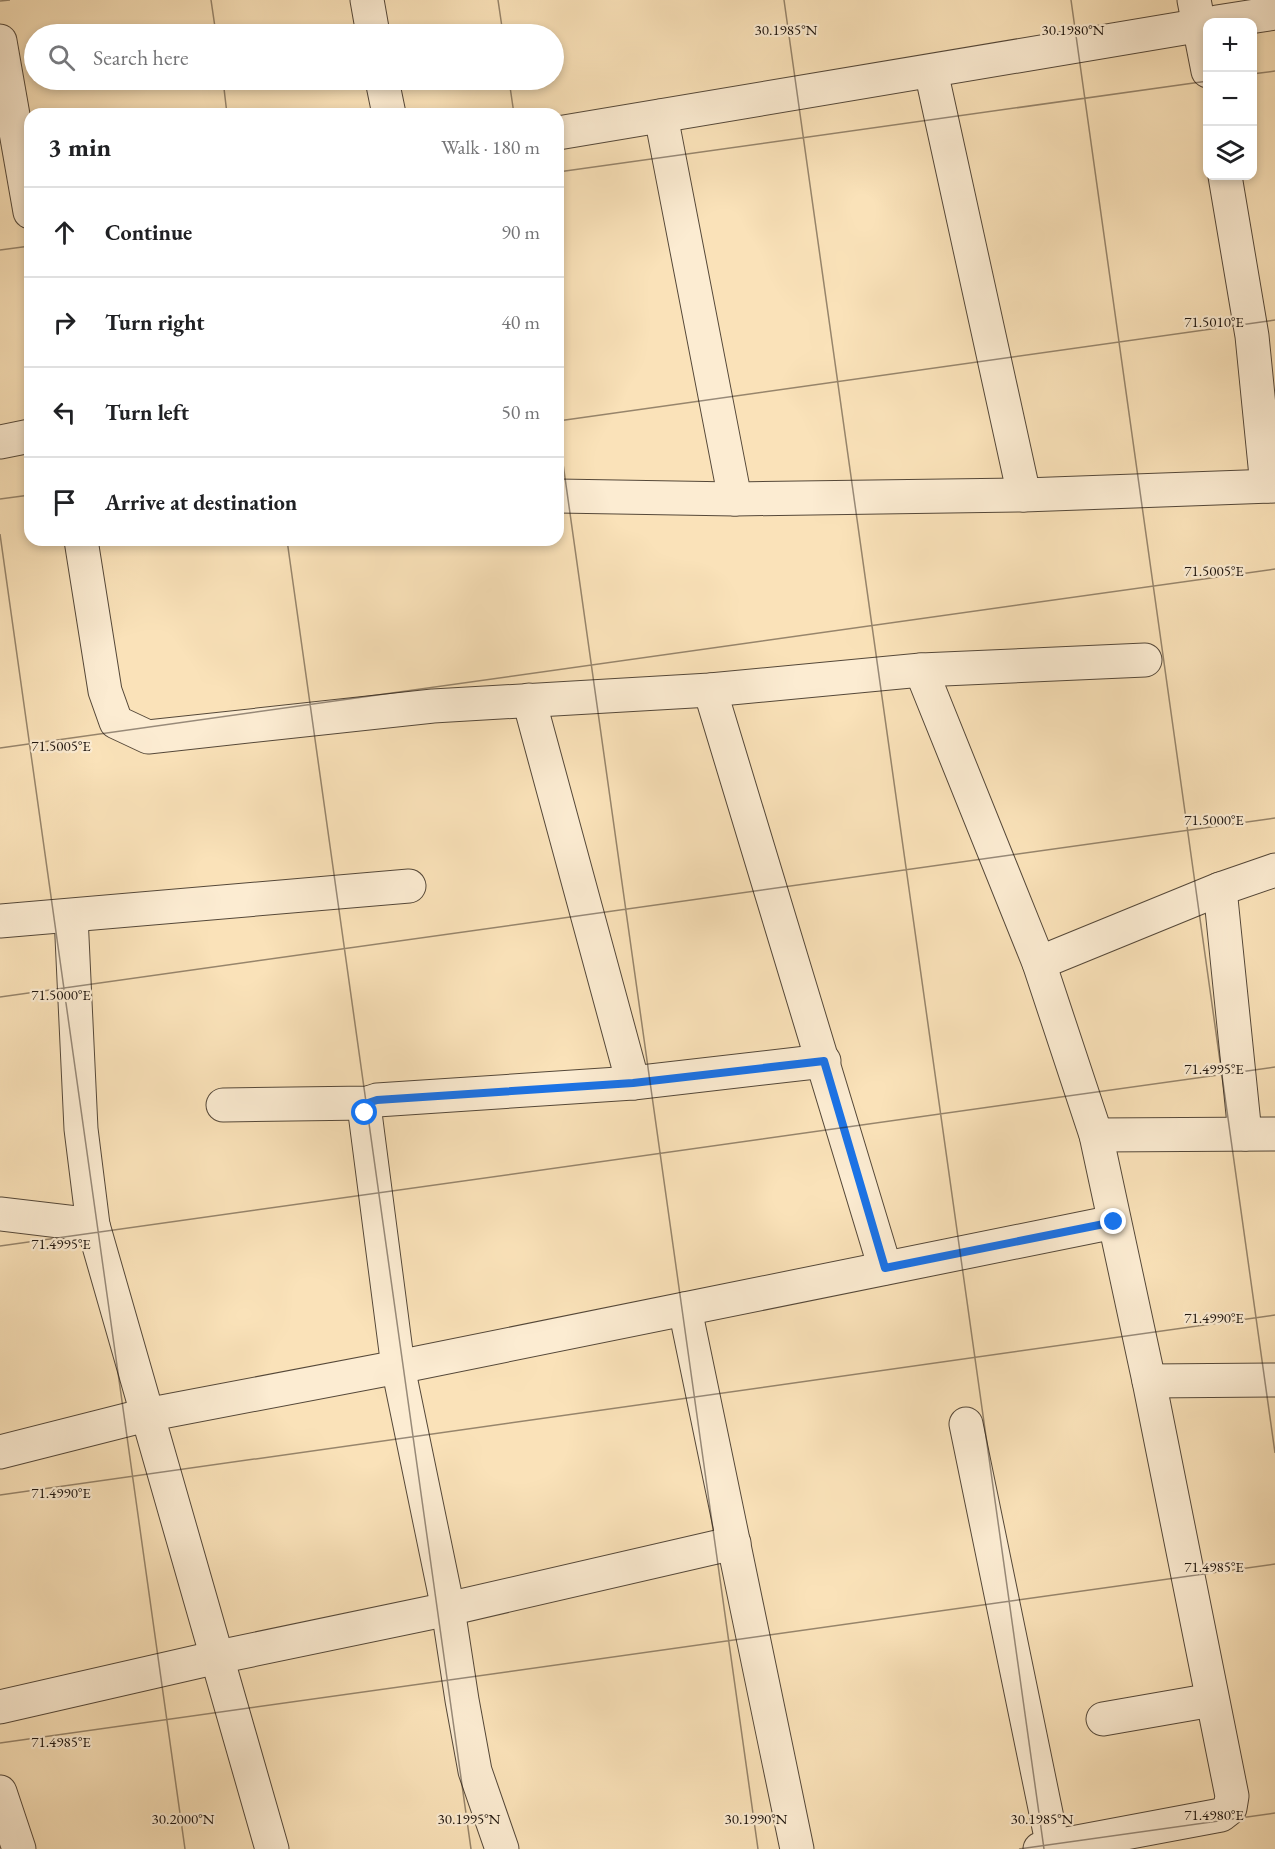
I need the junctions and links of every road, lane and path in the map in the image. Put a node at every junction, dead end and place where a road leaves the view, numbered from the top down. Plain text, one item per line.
1 (367, 0) edge
2 (1275, 13) edge
3 (1203, 18) edge
4 (1205, 18) edge
5 (372, 24) edge
6 (0, 41) edge
7 (931, 71) junction
8 (384, 90) edge
9 (388, 108) edge
10 (661, 116) junction
11 (564, 132) edge
12 (24, 178) edge
13 (1226, 180) edge
14 (1264, 337) edge
15 (24, 437) edge
16 (0, 442) edge
17 (1271, 486) edge
18 (1024, 495) junction
19 (564, 496) edge
20 (735, 499) junction
21 (82, 546) edge
22 (1145, 660) dead end
23 (921, 670) junction
24 (710, 690) junction
25 (529, 700) junction
26 (1275, 870) edge
27 (409, 886) dead end
28 (1220, 889) junction
29 (71, 916) junction
30 (0, 921) edge
31 (1040, 963) junction
32 (824, 1061) junction
33 (633, 1083) junction
34 (368, 1103) junction
35 (223, 1105) dead end
36 (1096, 1134) junction
37 (1260, 1134) edge
38 (0, 1214) edge
39 (1114, 1222) junction
40 (93, 1225) junction
41 (885, 1268) junction
42 (685, 1309) junction
43 (398, 1367) junction
44 (1275, 1380) edge
45 (1149, 1381) junction
46 (146, 1415) junction
47 (966, 1424) dead end
48 (0, 1452) edge
49 (734, 1543) junction
50 (448, 1609) junction
51 (218, 1657) junction
52 (1212, 1700) junction
53 (0, 1707) edge
54 (1103, 1719) dead end
55 (0, 1792) edge
56 (1047, 1848) edge
57 (19, 1849) edge
58 (272, 1849) edge
59 (502, 1849) edge
60 (797, 1849) edge

1 - 5 street
2 - 4 street
3 - 7 street
6 - 12 street
7 - 10 street
7 - 18 street
8 - 9 street
10 - 11 street
10 - 20 street
13 - 14 street
14 - 17 street
15 - 16 street
17 - 18 street
18 - 20 street
19 - 20 street
21 - 25 street
22 - 23 street
23 - 24 street
23 - 31 street
24 - 25 street
24 - 32 street
25 - 33 street
26 - 28 street
27 - 29 street
28 - 31 street
28 - 37 street
29 - 30 street
29 - 40 street
31 - 36 street
32 - 33 street
32 - 41 street
33 - 34 street
34 - 35 street
34 - 43 street
36 - 37 street
36 - 39 street
38 - 40 street
39 - 41 street
39 - 45 street
40 - 46 street
41 - 42 street
42 - 43 street
42 - 49 street
43 - 46 street
43 - 50 street
44 - 45 street
45 - 52 street
46 - 48 street
46 - 51 street
47 - 56 street
49 - 50 street
49 - 60 street
50 - 51 street
50 - 59 street
51 - 53 street
51 - 58 street
52 - 54 street
52 - 56 street
55 - 57 street

